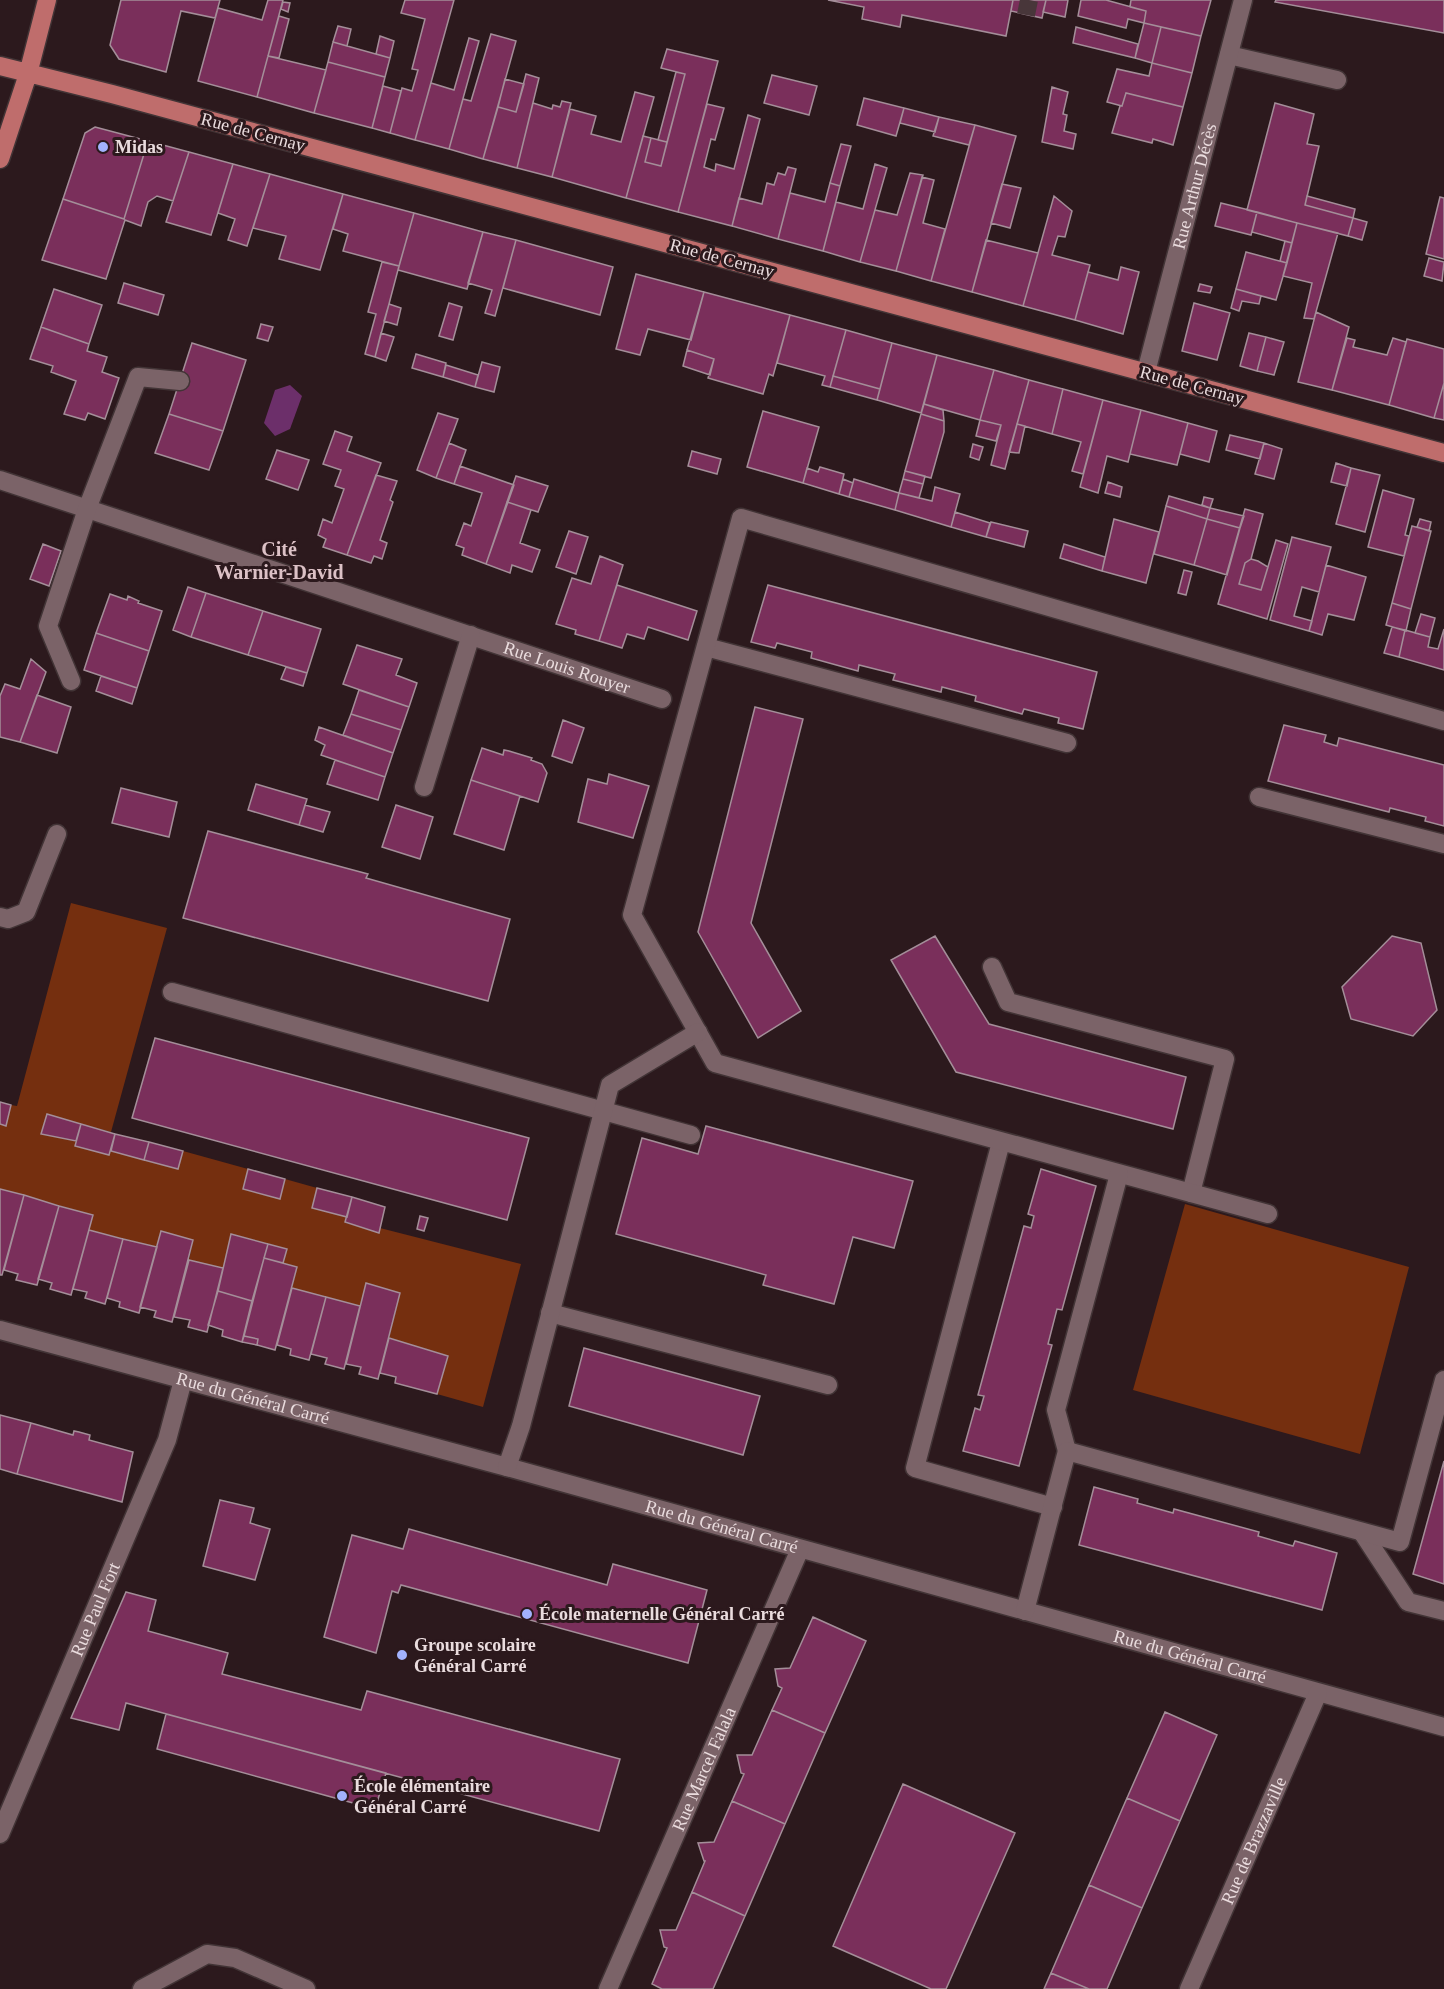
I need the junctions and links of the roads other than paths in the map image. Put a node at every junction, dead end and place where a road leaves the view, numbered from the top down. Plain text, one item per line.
1 (47, 0) edge
2 (1243, 0) edge
3 (1229, 55) junction
4 (0, 66) edge
5 (28, 74) junction
6 (1337, 80) dead end
7 (0, 159) edge
8 (1146, 372) junction
9 (180, 381) dead end
10 (1444, 453) edge
11 (0, 480) edge
12 (87, 509) junction
13 (471, 635) junction
14 (705, 647) junction
15 (71, 681) dead end
16 (662, 699) dead end
17 (1444, 721) edge
18 (1067, 743) dead end
19 (424, 787) dead end
20 (1259, 797) dead end
21 (57, 834) dead end
22 (1444, 844) edge
23 (0, 917) edge
24 (992, 967) dead end
25 (172, 992) dead end
26 (698, 1032) junction
27 (603, 1112) junction
28 (691, 1135) dead end
29 (1001, 1142) junction
30 (1119, 1174) junction
31 (1191, 1193) junction
32 (1268, 1214) dead end
33 (550, 1313) junction
34 (0, 1330) edge
35 (183, 1380) junction
36 (1444, 1380) edge
37 (828, 1385) dead end
38 (1067, 1451) junction
39 (507, 1467) junction
40 (1053, 1507) junction
41 (1362, 1532) junction
42 (800, 1549) junction
43 (1025, 1611) junction
44 (1444, 1611) edge
45 (1318, 1693) junction
46 (1444, 1727) edge
47 (0, 1834) edge
48 (142, 1989) edge
49 (306, 1989) edge
50 (608, 1989) edge
51 (1190, 1989) edge

1 - 5 main road
2 - 3 street, Rue Arthur Décès
3 - 6 street
3 - 8 street, Rue Arthur Décès
4 - 5 main road, Rue de Cernay
5 - 7 main road
5 - 8 main road, Rue de Cernay
8 - 10 main road, Rue de Cernay
9 - 12 street
11 - 12 street, Rue Louis Rouyer
12 - 13 street, Rue Louis Rouyer
12 - 15 street
13 - 16 street, Rue Louis Rouyer
13 - 19 street
14 - 17 street
14 - 18 street
14 - 26 street
20 - 22 street
21 - 23 street
24 - 31 street
25 - 27 street
26 - 27 street
26 - 29 street
27 - 28 street
27 - 33 street
29 - 30 street
29 - 40 street
30 - 31 street
30 - 38 street
31 - 32 street
33 - 37 street
33 - 39 street
34 - 35 street, Rue du Général Carré
35 - 39 street, Rue du Général Carré
35 - 47 street, Rue Paul Fort
36 - 41 street
38 - 40 street
38 - 41 street
39 - 42 street, Rue du Général Carré
40 - 43 street
41 - 44 street
42 - 43 street, Rue du Général Carré
42 - 50 street, Rue Marcel Falala
43 - 45 street, Rue du Général Carré
45 - 46 street, Rue du Général Carré
45 - 51 street, Rue de Brazzaville
48 - 49 street

